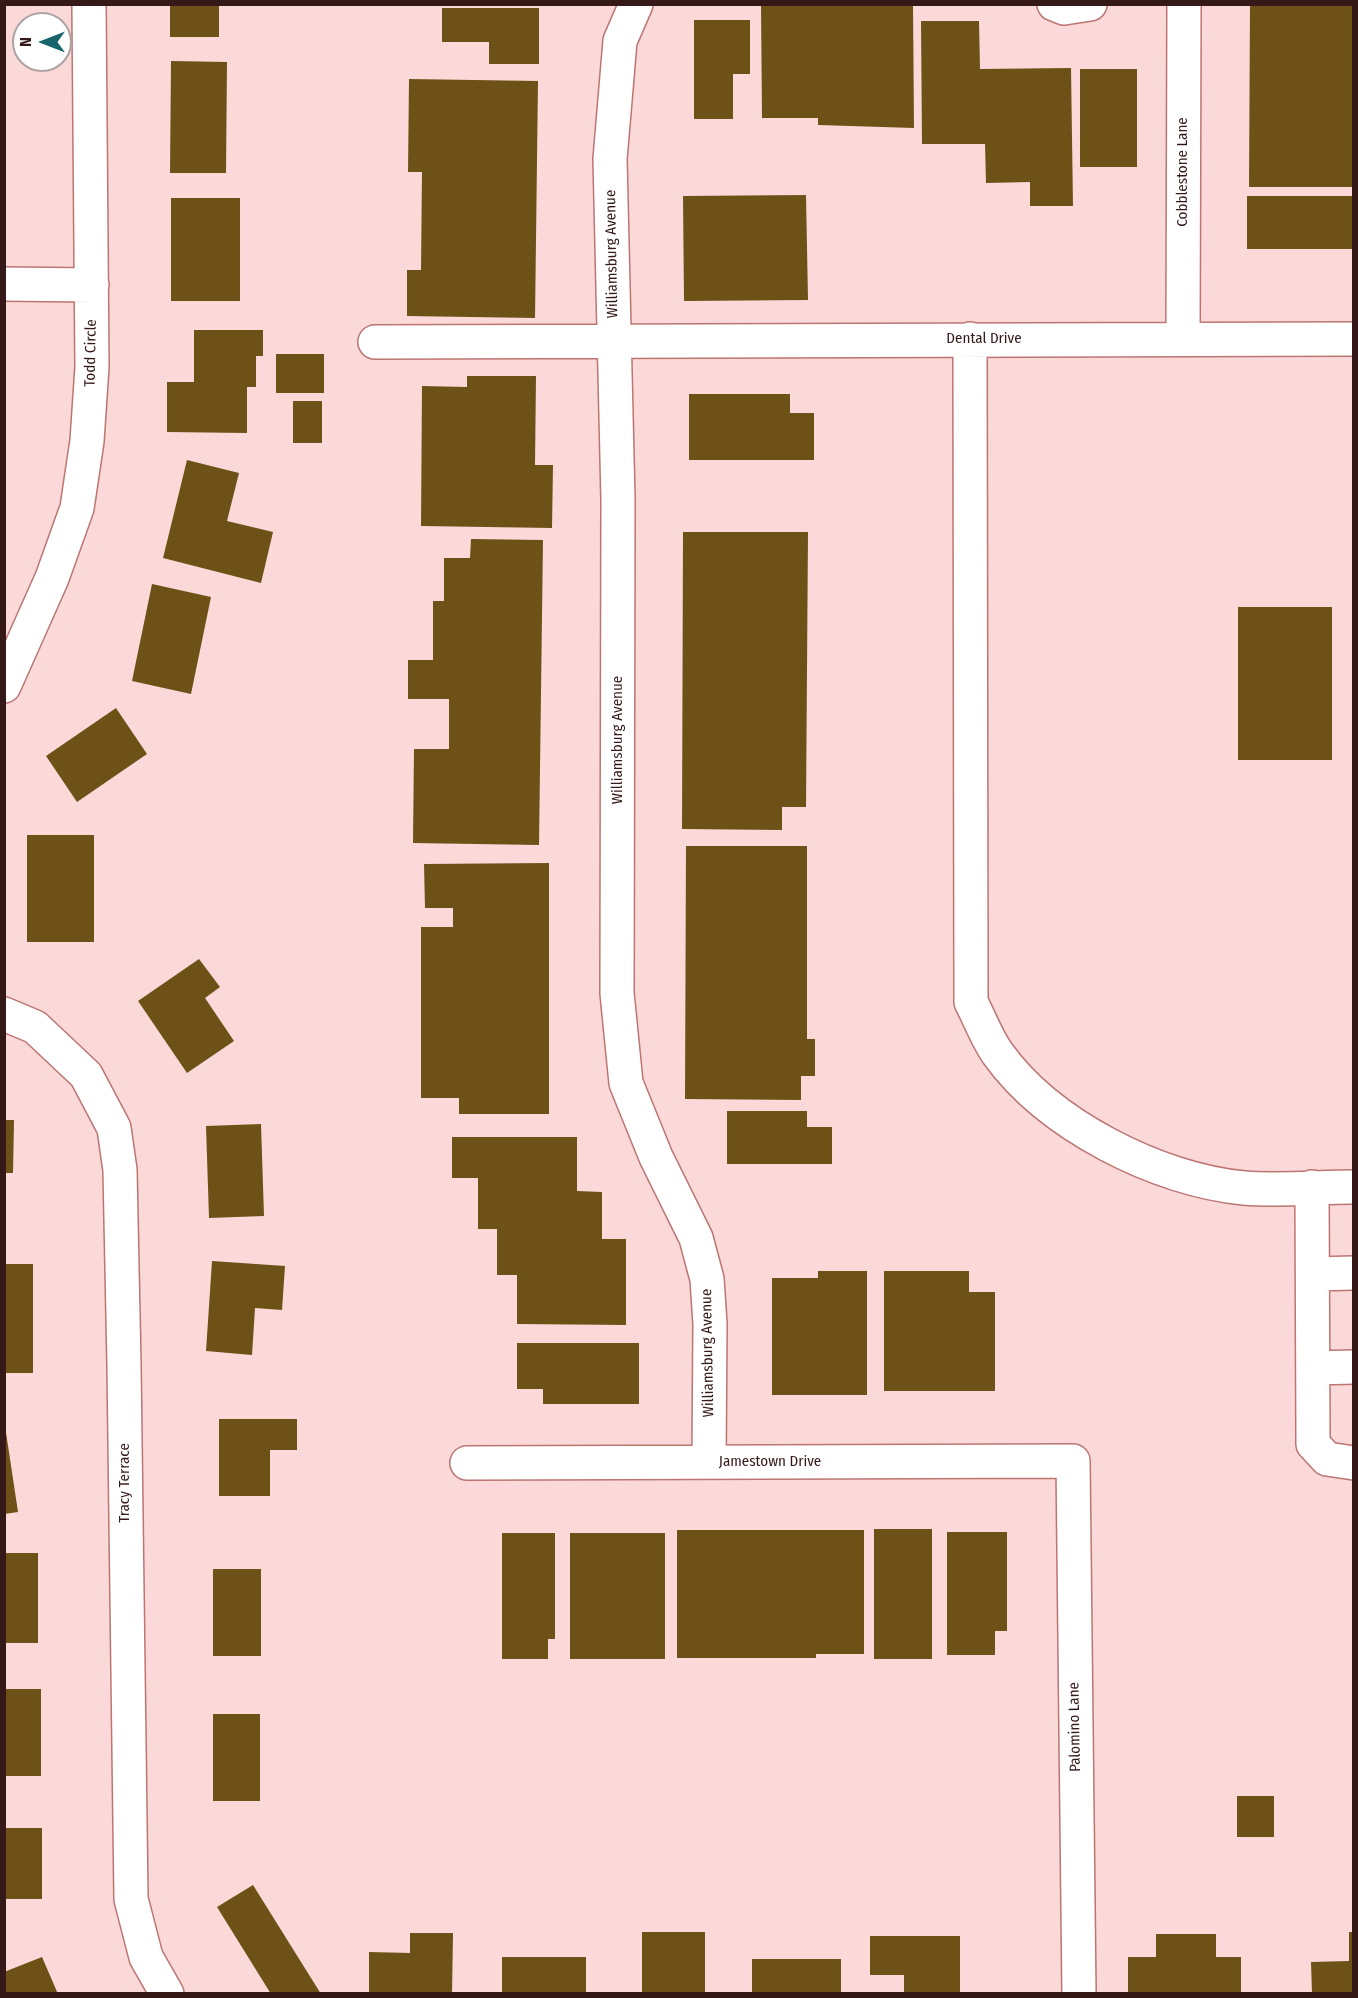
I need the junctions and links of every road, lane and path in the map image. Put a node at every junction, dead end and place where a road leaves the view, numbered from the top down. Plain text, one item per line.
1 (89, 4) edge
2 (636, 4) edge
3 (1054, 4) edge
4 (1090, 4) edge
5 (1184, 4) edge
6 (4, 284) edge
7 (92, 285) junction
8 (970, 339) junction
9 (1183, 339) junction
10 (1353, 339) edge
11 (614, 340) junction
12 (375, 342) dead end
13 (4, 686) edge
14 (4, 1014) edge
15 (1312, 1187) junction
16 (1353, 1187) edge
17 (1353, 1273) edge
18 (1312, 1274) junction
19 (1353, 1367) edge
20 (1312, 1368) junction
21 (1072, 1461) joint
22 (710, 1462) junction
23 (467, 1463) dead end
24 (1353, 1463) edge
25 (167, 1994) edge
26 (1079, 1994) edge

1 - 7 street, Todd Circle
2 - 11 street, Williamsburg Avenue
3 - 4 street
5 - 9 street, Cobblestone Lane
6 - 7 street
7 - 13 street, Todd Circle
8 - 9 street, Dental Drive
8 - 11 street, Dental Drive
8 - 15 street
9 - 10 street, Dental Drive
11 - 12 street, Dental Drive
11 - 22 street, Williamsburg Avenue
14 - 25 street, Tracy Terrace
15 - 16 street
15 - 18 street
17 - 18 street
18 - 20 street
19 - 20 street
20 - 24 street
21 - 22 street, Jamestown Drive
21 - 26 street, Palomino Lane
22 - 23 street, Jamestown Drive

